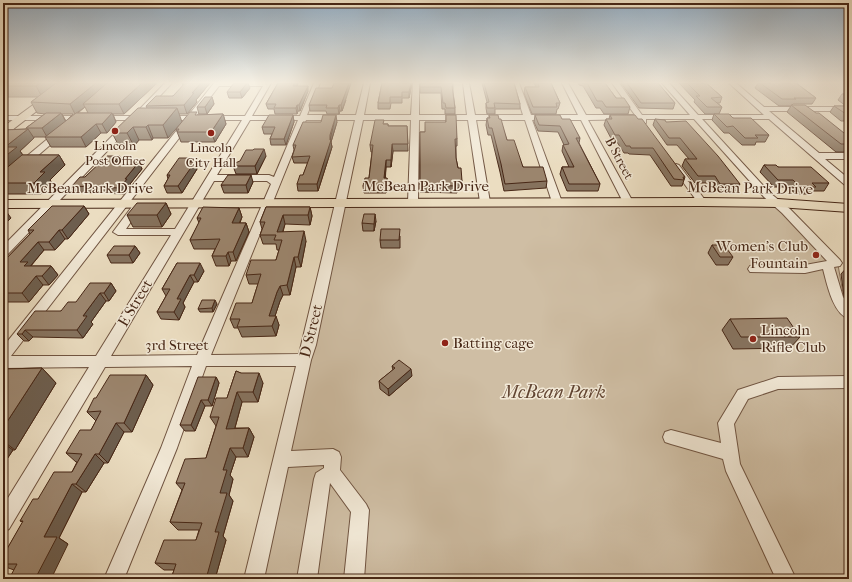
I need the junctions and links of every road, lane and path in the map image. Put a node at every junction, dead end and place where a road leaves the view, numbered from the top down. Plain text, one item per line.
1 (33, 110) edge
2 (87, 110) edge
3 (143, 110) edge
4 (196, 110) edge
5 (252, 110) edge
6 (306, 110) edge
7 (361, 110) edge
8 (415, 110) edge
9 (471, 110) edge
10 (526, 110) edge
11 (579, 110) edge
12 (635, 110) edge
13 (690, 110) edge
14 (762, 110) edge
15 (528, 117) junction
16 (583, 117) junction
17 (640, 117) junction
18 (696, 117) junction
19 (771, 117) junction
20 (3, 118) edge
21 (22, 118) junction
22 (46, 118) junction
23 (78, 118) junction
24 (135, 118) junction
25 (190, 118) junction
26 (247, 118) junction
27 (303, 118) junction
28 (359, 118) junction
29 (415, 118) junction
30 (472, 118) junction
31 (38, 124) edge
32 (649, 130) edge
33 (5, 135) edge
34 (816, 156) junction
35 (849, 156) edge
36 (671, 160) edge
37 (210, 178) junction
38 (3, 181) edge
39 (276, 183) junction
40 (849, 184) edge
41 (340, 202) junction
42 (413, 202) junction
43 (485, 202) junction
44 (557, 202) junction
45 (628, 202) junction
46 (702, 202) junction
47 (776, 203) junction
48 (3, 204) edge
49 (50, 204) junction
50 (123, 204) junction
51 (139, 204) junction
52 (195, 204) junction
53 (267, 204) junction
54 (849, 208) edge
55 (101, 232) junction
56 (118, 232) junction
57 (178, 232) junction
58 (3, 252) edge
59 (835, 265) junction
60 (754, 269) dead end
61 (849, 314) edge
62 (3, 357) edge
63 (304, 360) junction
64 (3, 362) edge
65 (100, 362) junction
66 (201, 362) junction
67 (849, 382) edge
68 (670, 437) dead end
69 (730, 453) junction
70 (281, 459) junction
71 (332, 472) junction
72 (3, 523) edge
73 (114, 579) edge
74 (254, 579) edge
75 (307, 579) edge
76 (354, 579) edge
77 (786, 579) edge

1 - 21 main road
2 - 23 street
3 - 24 street
4 - 25 street
5 - 26 street, E Street
6 - 27 street
7 - 28 street, D Street
8 - 29 street
9 - 30 street
10 - 15 street
11 - 16 street, B Street
12 - 17 street
13 - 18 street
14 - 19 street
15 - 16 street
15 - 30 street
15 - 44 street
16 - 17 street
16 - 45 street, B Street
17 - 18 street
17 - 32 street
18 - 19 street
18 - 47 street
19 - 34 street
20 - 21 street
21 - 22 street
21 - 33 main road
22 - 23 street
22 - 31 street
23 - 24 street
23 - 38 street
24 - 25 street
24 - 49 street
25 - 26 street
25 - 50 street
26 - 27 street
26 - 37 street, E Street
27 - 28 street
27 - 39 street
28 - 29 street
28 - 41 street, D Street
29 - 30 street
29 - 42 street
30 - 43 street
34 - 35 street
34 - 40 street
36 - 46 street
37 - 39 street
37 - 52 street, E Street
39 - 53 street
41 - 42 main road, McBean Park Drive
41 - 53 main road, McBean Park Drive
41 - 63 street, D Street
42 - 43 main road, McBean Park Drive
43 - 44 main road, McBean Park Drive
44 - 45 main road, McBean Park Drive
45 - 46 main road, McBean Park Drive
46 - 47 main road, McBean Park Drive
47 - 54 main road, McBean Park Drive
47 - 59 street
48 - 49 main road, McBean Park Drive
49 - 50 main road, McBean Park Drive
49 - 58 street
50 - 51 main road, McBean Park Drive
50 - 55 street
51 - 52 main road, McBean Park Drive
51 - 56 street
52 - 53 main road, McBean Park Drive
52 - 57 street, E Street
53 - 66 street
55 - 56 street
55 - 62 street
56 - 57 street
57 - 65 street, E Street
59 - 60 street
59 - 61 street
63 - 66 street, 3rd Street
63 - 70 street, D Street
64 - 65 street, 3rd Street
65 - 66 street, 3rd Street
65 - 72 street, E Street
66 - 73 street
67 - 69 street
68 - 69 street
69 - 77 street
70 - 71 street
70 - 74 street, D Street
71 - 75 street
71 - 76 street

